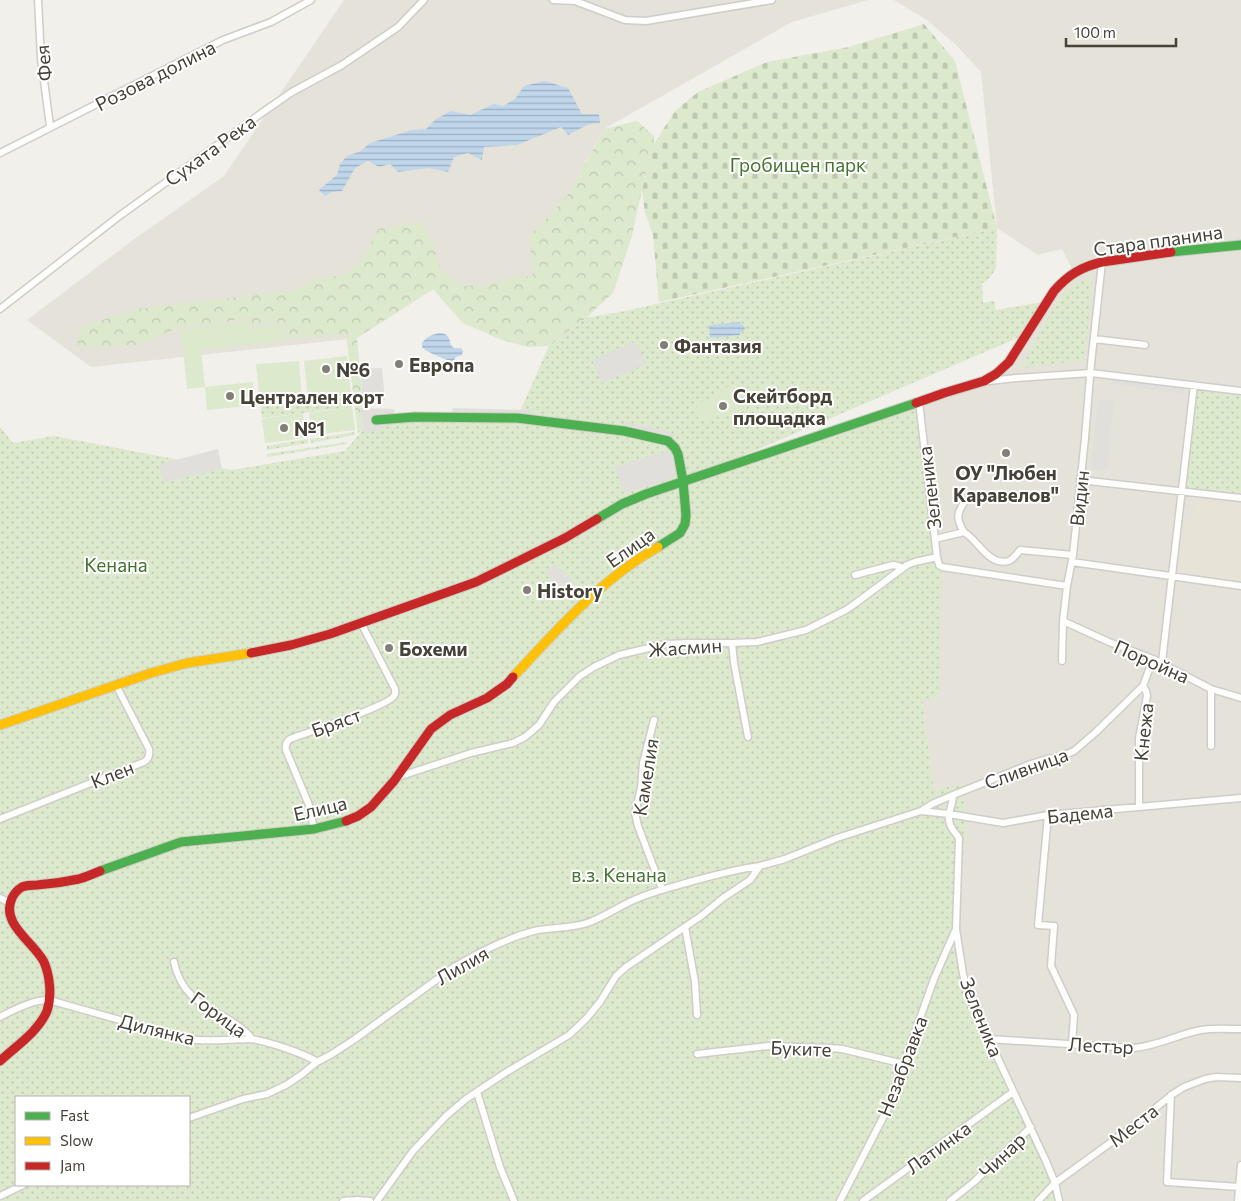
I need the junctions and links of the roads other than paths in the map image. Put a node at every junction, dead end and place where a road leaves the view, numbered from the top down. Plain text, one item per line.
1 (38, 0) edge
2 (311, 0) edge
3 (424, 0) edge
4 (553, 0) edge
5 (768, 0) edge
6 (50, 126) junction
7 (0, 152) edge
8 (1241, 245) edge
9 (1102, 262) junction
10 (0, 309) edge
11 (1095, 335) junction
12 (1145, 345) dead end
13 (1091, 373) junction
14 (985, 382) junction
15 (1194, 385) junction
16 (1241, 391) edge
17 (919, 402) junction
18 (376, 420) dead end
19 (1080, 480) junction
20 (683, 481) junction
21 (1182, 492) junction
22 (1241, 498) edge
23 (966, 500) dead end
24 (964, 532) junction
25 (935, 539) junction
26 (1072, 555) junction
27 (937, 557) junction
28 (1072, 562) junction
29 (903, 568) junction
30 (855, 575) dead end
31 (1172, 577) junction
32 (1067, 586) junction
33 (1241, 586) edge
34 (1063, 621) junction
35 (361, 623) junction
36 (732, 643) junction
37 (1154, 658) junction
38 (1062, 661) dead end
39 (1162, 662) junction
40 (116, 685) junction
41 (1143, 686) junction
42 (1211, 689) junction
43 (1241, 698) edge
44 (654, 720) dead end
45 (0, 725) edge
46 (748, 737) dead end
47 (1211, 746) dead end
48 (394, 781) junction
49 (952, 795) junction
50 (1241, 798) edge
51 (1139, 807) junction
52 (921, 812) junction
53 (949, 814) junction
54 (1048, 815) junction
55 (0, 819) edge
56 (314, 829) junction
57 (760, 866) junction
58 (662, 889) junction
59 (0, 898) edge
60 (10, 901) junction
61 (685, 928) junction
62 (956, 929) junction
63 (174, 962) dead end
64 (49, 1000) junction
65 (697, 1015) dead end
66 (0, 1018) edge
67 (1241, 1029) edge
68 (252, 1039) junction
69 (988, 1039) junction
70 (1072, 1044) junction
71 (697, 1054) dead end
72 (0, 1061) edge
73 (317, 1062) junction
74 (904, 1064) junction
75 (1241, 1078) edge
76 (477, 1092) junction
77 (1013, 1092) junction
78 (1171, 1095) junction
79 (190, 1118) edge
80 (1031, 1127) junction
81 (1241, 1165) edge
82 (1055, 1183) junction
83 (21, 1186) edge
84 (1240, 1187) junction
85 (0, 1196) edge
86 (343, 1201) edge
87 (370, 1201) edge
88 (377, 1201) edge
89 (514, 1201) edge
90 (840, 1201) edge
91 (863, 1201) edge
92 (950, 1201) edge
93 (1038, 1201) edge
94 (1059, 1201) edge
95 (1238, 1201) edge

1 - 6 street, Фея
2 - 6 street, Розова долина
3 - 10 street, Сухата Река
4 - 5 street
6 - 7 street, Розова долина
8 - 9 street, Стара планина
9 - 11 street, Видин
9 - 14 street, Стара планина
11 - 12 street
11 - 13 street, Видин
13 - 14 street
13 - 15 street
13 - 19 street, Видин
14 - 17 street
15 - 16 street
15 - 21 street
17 - 20 street
17 - 25 street, Зеленика
18 - 20 street, Елица
19 - 21 street
19 - 26 street, Видин
20 - 35 street
20 - 48 street, Елица
21 - 22 street
21 - 31 street
23 - 24 street
24 - 25 street
24 - 26 street
25 - 27 street, Зеленика
26 - 28 street, Видин
27 - 29 street, Жасмин
27 - 32 street, Зеленика
28 - 31 street
28 - 32 street, Видин
29 - 30 street
29 - 36 street, Жасмин
31 - 33 street
31 - 39 street
32 - 34 street, Видин
34 - 37 street, Поройна
34 - 38 street, Видин
35 - 40 street
35 - 56 street, Бряст
36 - 46 street
36 - 48 street, Жасмин
37 - 39 street, Поройна
37 - 41 street, Сливница
39 - 42 street, Поройна
40 - 45 street
40 - 55 street, Клен
41 - 49 street, Сливница
41 - 51 street, Кнежа
42 - 43 street, Поройна
42 - 47 street
44 - 58 street, Камелия
48 - 56 street, Елица
49 - 52 street, Сливница
49 - 53 street
50 - 51 street, Бадема
51 - 54 street, Бадема
52 - 53 street, Бадема
52 - 57 street, Лилия
53 - 54 street, Бадема
53 - 62 street, Зеленика
54 - 70 street
56 - 60 street, Елица
57 - 58 street, Лилия
57 - 61 street
58 - 73 street, Лилия
59 - 60 street
60 - 64 street
61 - 65 street
61 - 76 street
62 - 69 street, Зеленика
62 - 74 street, Незабравка
63 - 68 street, Горица
64 - 66 street
64 - 68 street, Дилянка
64 - 72 street
67 - 70 street, Лестър
68 - 73 street, Дилянка
69 - 70 street, Лестър
69 - 77 street, Зеленика
71 - 74 street, Буките
73 - 79 street, Лилия
74 - 90 street, Незабравка
75 - 78 street, Места
76 - 88 street
76 - 89 street
77 - 80 street, Зеленика
77 - 91 street, Латинка
78 - 82 street, Места
78 - 84 street
80 - 82 street, Зеленика
80 - 92 street, Чинар
81 - 84 street
82 - 93 street, Места
82 - 94 street, Зеленика
83 - 85 street
84 - 95 street
86 - 87 street

